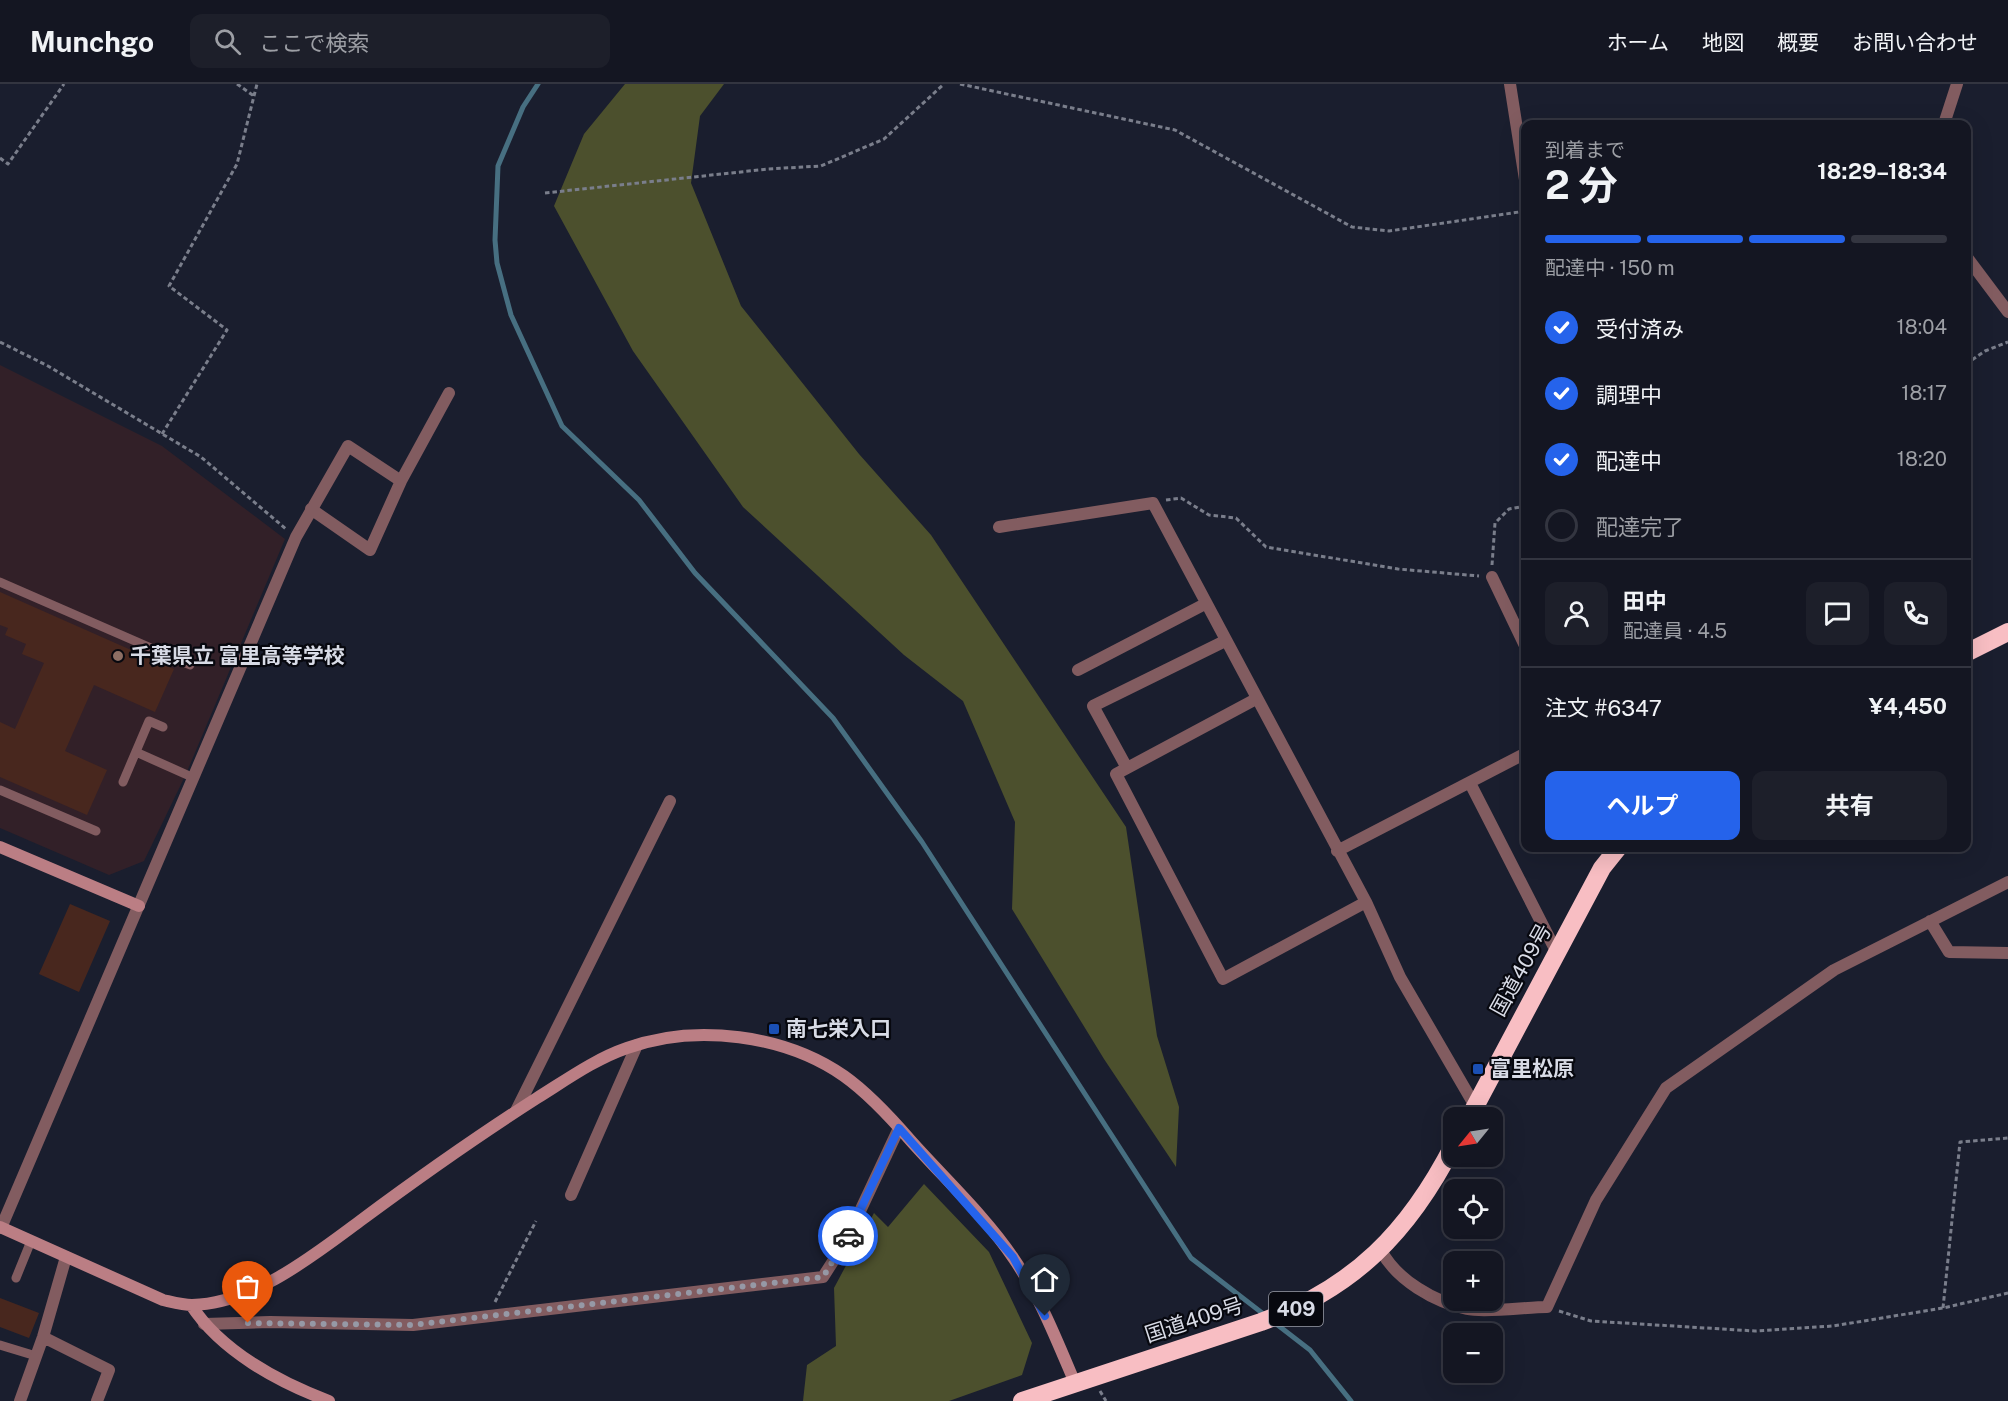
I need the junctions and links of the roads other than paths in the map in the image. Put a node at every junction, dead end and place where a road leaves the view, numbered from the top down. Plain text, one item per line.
1 (1510, 84) edge
2 (1957, 84) edge
3 (1945, 120) edge
4 (1521, 154) edge
5 (1971, 263) edge
6 (2008, 312) edge
7 (450, 393) dead end
8 (401, 481) junction
9 (311, 509) junction
10 (999, 527) dead end
11 (1492, 577) road end
12 (0, 582) edge
13 (1205, 604) junction
14 (2008, 632) edge
15 (1521, 638) edge
16 (1225, 642) junction
17 (1971, 650) edge
18 (190, 665) dead end
19 (1077, 670) dead end
20 (1256, 699) junction
21 (163, 727) dead end
22 (136, 752) junction
23 (1521, 756) edge
24 (1127, 768) junction
25 (194, 778) junction
26 (123, 782) dead end
27 (1470, 783) junction
28 (0, 790) edge
29 (670, 801) dead end
30 (96, 831) dead end
31 (0, 847) edge
32 (1337, 851) junction
33 (1615, 852) edge
34 (2008, 882) edge
35 (1366, 903) junction
36 (139, 906) junction
37 (1930, 921) junction
38 (1557, 953) junction
39 (2008, 953) edge
40 (637, 1045) junction
41 (1469, 1107) edge
42 (1475, 1107) edge
43 (516, 1111) junction
44 (899, 1128) junction
45 (1443, 1165) edge
46 (571, 1195) dead end
47 (1, 1228) edge
48 (31, 1241) junction
49 (1381, 1250) junction
50 (66, 1257) junction
51 (16, 1278) dead end
52 (192, 1305) junction
53 (204, 1324) junction
54 (43, 1337) junction
55 (0, 1345) edge
56 (36, 1356) junction
57 (1075, 1383) junction
58 (20, 1401) edge
59 (97, 1401) edge
60 (329, 1401) edge
61 (1022, 1401) edge

1 - 4 street
2 - 3 street
5 - 6 street
7 - 8 street
8 - 9 street
8 - 9 street
9 - 25 street
10 - 13 street
11 - 15 street
12 - 18 lane
13 - 16 street
13 - 19 street
14 - 17 highway
16 - 20 street
16 - 24 street
20 - 24 street
20 - 32 street
21 - 22 lane
22 - 25 lane
22 - 26 lane
23 - 27 street
24 - 35 street
25 - 36 street
27 - 32 street
27 - 38 street
28 - 30 lane
29 - 43 street
31 - 36 street
32 - 35 street
33 - 38 highway, 国道409号
34 - 37 street
35 - 41 street
36 - 47 street
37 - 39 street
37 - 49 street
38 - 42 highway, 国道409号
40 - 43 street
40 - 44 street
40 - 46 street
43 - 52 street
44 - 53 street
44 - 57 street
45 - 49 highway, 国道409号 / 409
47 - 48 street
48 - 50 street
48 - 51 lane
49 - 57 highway, 国道409号 / 409
50 - 52 street
50 - 54 street
52 - 53 street
53 - 60 street
54 - 56 street
54 - 59 street
55 - 56 lane
56 - 58 street
57 - 61 highway, 国道409号 / 409

